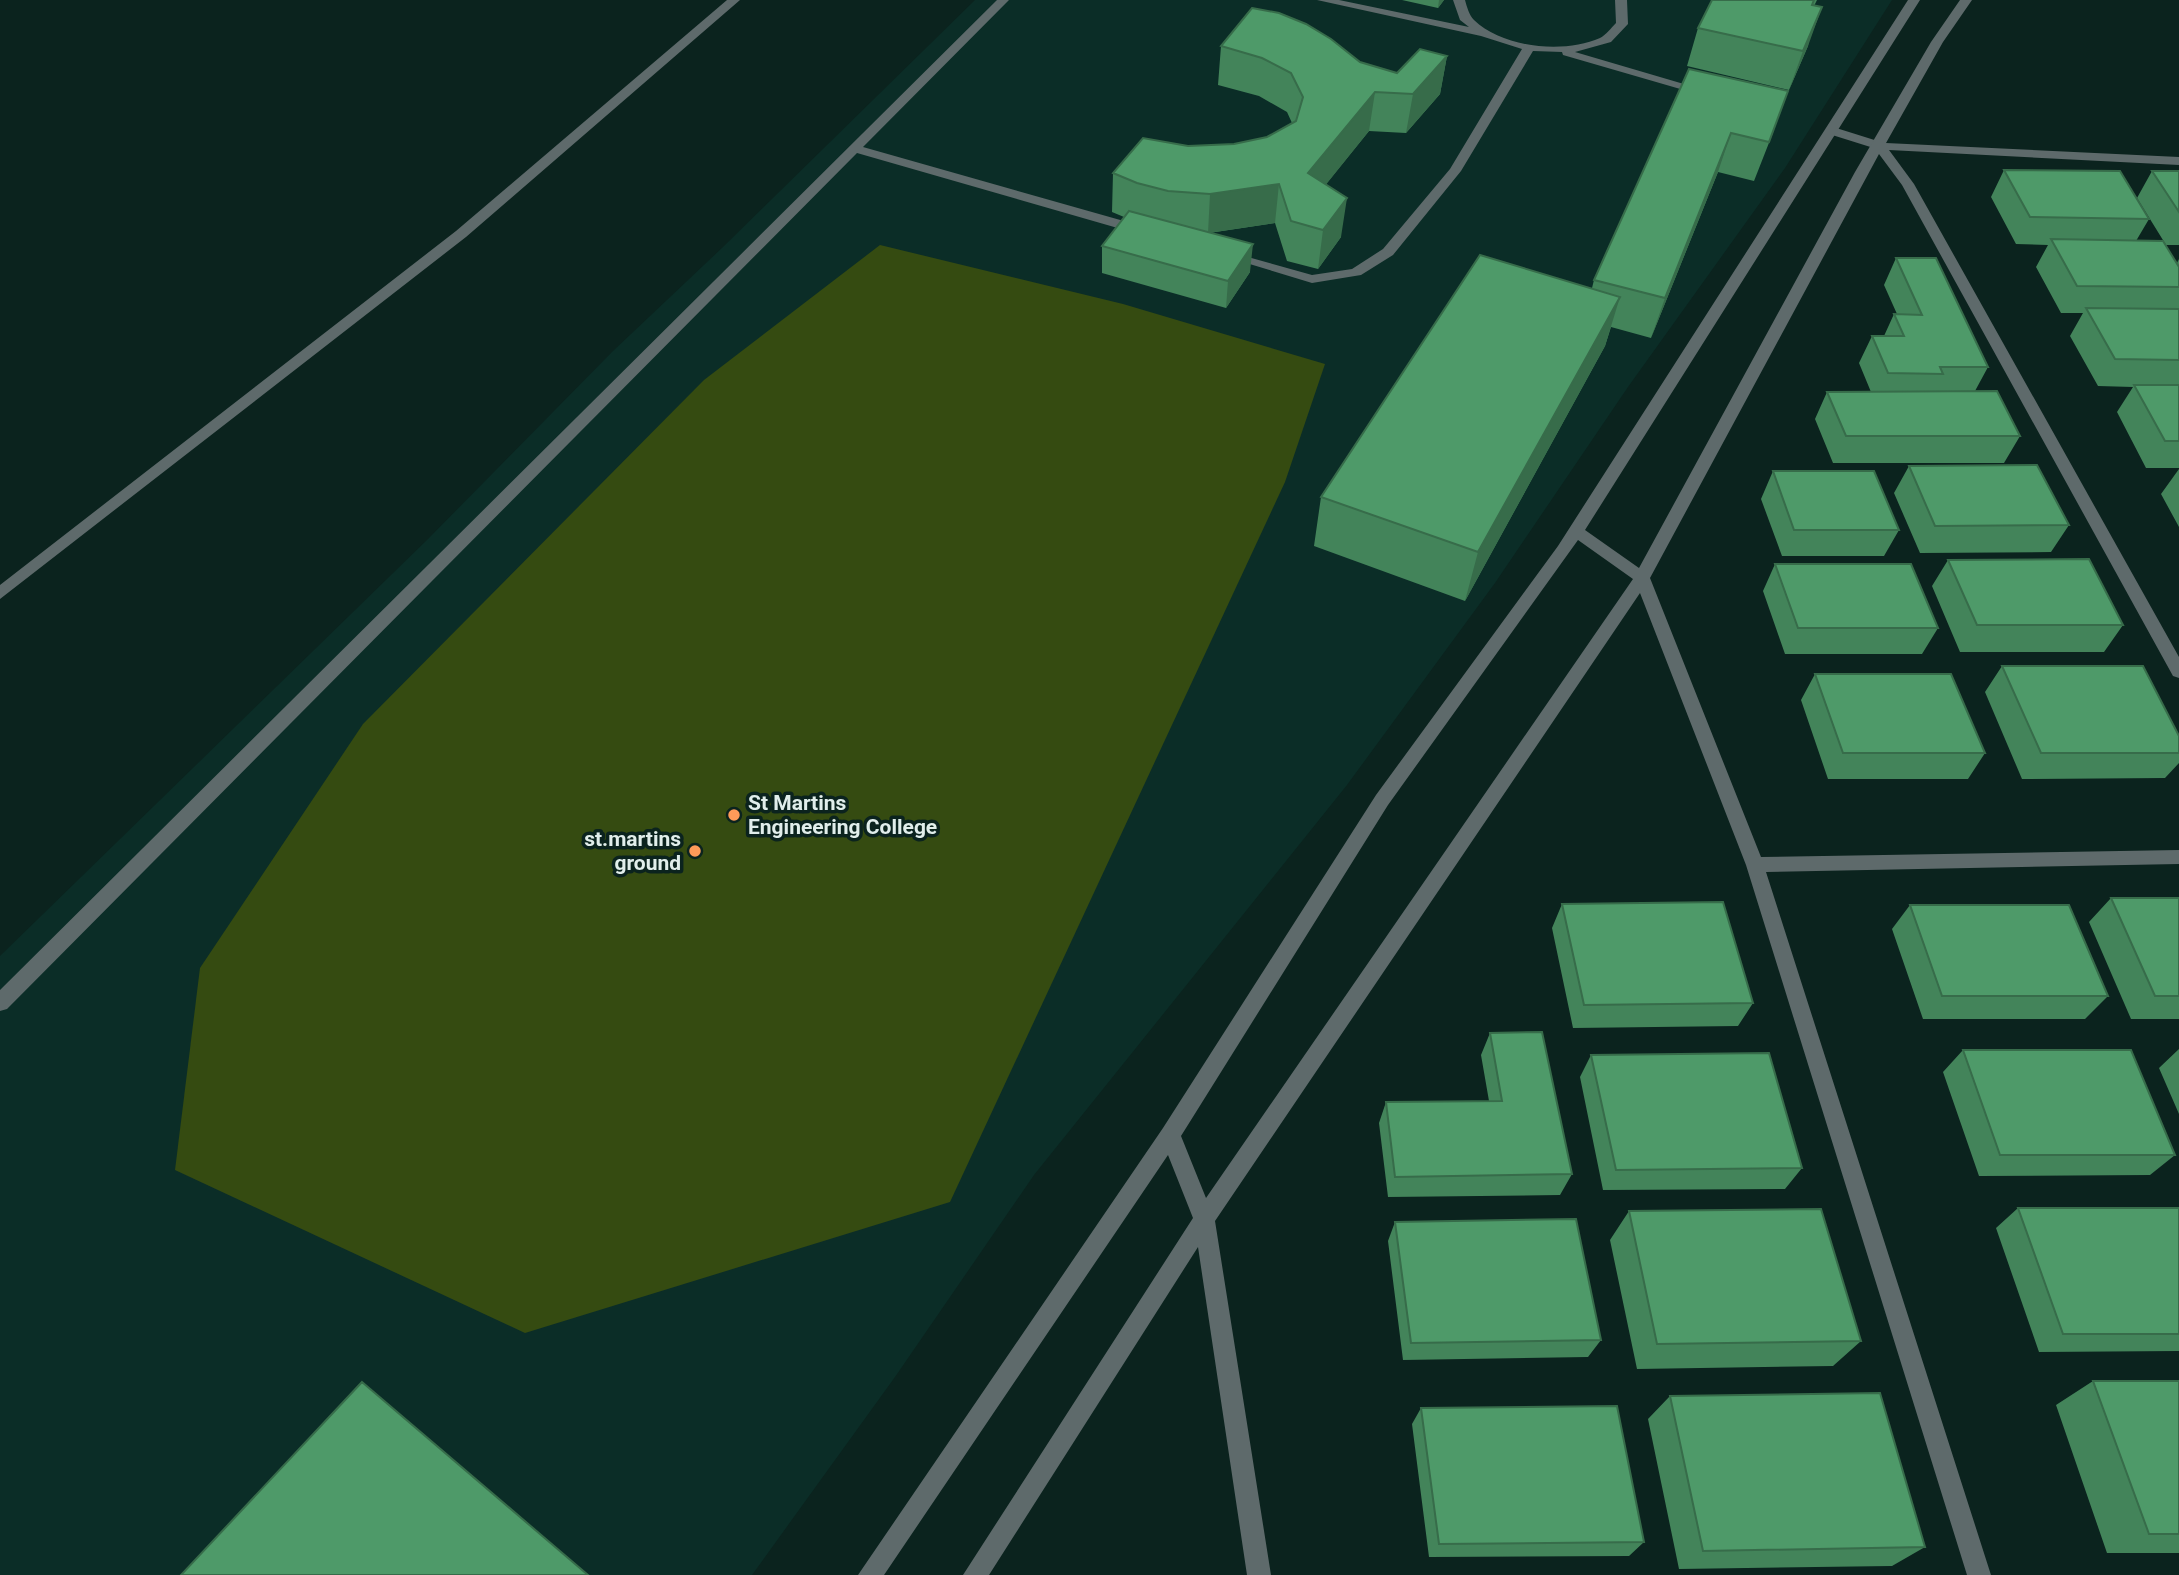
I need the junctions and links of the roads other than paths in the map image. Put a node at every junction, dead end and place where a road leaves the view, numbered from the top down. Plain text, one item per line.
1 (734, 0) edge
2 (1003, 0) edge
3 (1323, 0) edge
4 (1460, 0) edge
5 (1621, 0) edge
6 (1914, 0) edge
7 (1966, 0) edge
8 (1488, 34) junction
9 (1529, 48) junction
10 (1557, 50) junction
11 (1716, 95) edge
12 (1833, 131) junction
13 (1880, 145) junction
14 (854, 148) junction
15 (2179, 161) edge
16 (1155, 234) edge
17 (1221, 253) edge
18 (1576, 531) junction
19 (1642, 578) junction
20 (0, 593) edge
21 (2179, 672) edge
22 (2179, 857) edge
23 (1755, 865) junction
24 (0, 1003) edge
25 (1170, 1135) junction
26 (1204, 1219) junction
27 (870, 1575) edge
28 (975, 1575) edge
29 (1259, 1575) edge
30 (1979, 1575) edge

1 - 20 street
2 - 14 street
3 - 8 street
4 - 8 street
5 - 10 street
6 - 12 street
7 - 13 street
8 - 9 street
9 - 10 street
9 - 17 street
10 - 11 street
12 - 13 street
12 - 18 street
13 - 15 street
13 - 19 street
13 - 21 street
14 - 16 street
14 - 24 street
18 - 19 street
18 - 25 street
19 - 23 street
19 - 26 street
22 - 23 street
23 - 30 street
25 - 26 street
25 - 27 street
26 - 28 street
26 - 29 street

